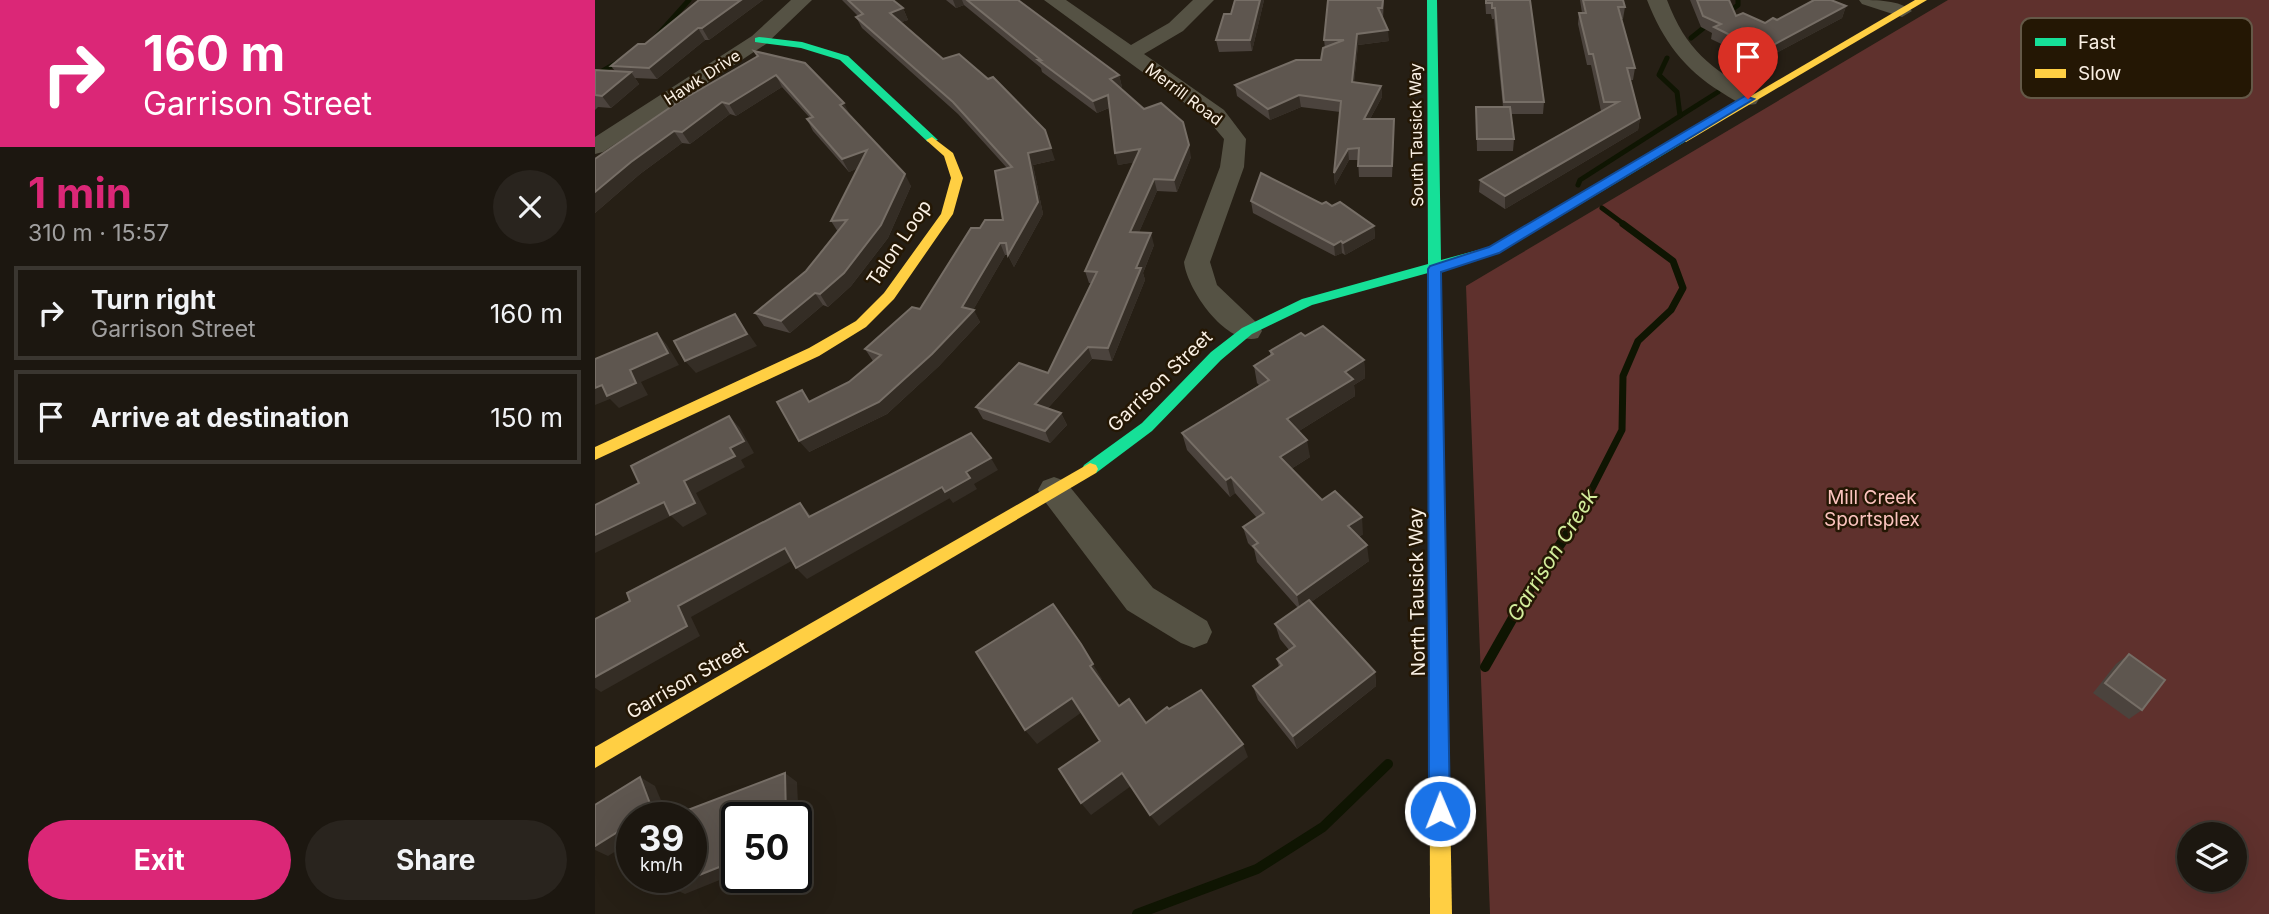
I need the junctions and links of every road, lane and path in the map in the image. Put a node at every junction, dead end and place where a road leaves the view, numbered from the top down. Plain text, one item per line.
1 (802, 0) edge
2 (1054, 0) edge
3 (1204, 0) edge
4 (1431, 0) edge
5 (1657, 0) edge
6 (1869, 0) edge
7 (1921, 0) edge
8 (1902, 11) junction
9 (759, 40) junction
10 (1130, 54) junction
11 (1748, 99) junction
12 (595, 147) edge
13 (1434, 269) junction
14 (1248, 331) junction
15 (595, 454) edge
16 (1054, 490) junction
17 (1194, 632) dead end
18 (595, 758) edge
19 (1441, 914) edge

1 - 9 street, Hawk Drive
2 - 10 street, Merrill Road
3 - 10 street
4 - 13 street, South Tausick Way
5 - 11 street
6 - 8 street
7 - 8 street, Garrison Street
8 - 11 street, Garrison Street
9 - 12 street, Hawk Drive
9 - 15 street, Talon Loop
10 - 14 street, Merrill Road
11 - 13 street, Garrison Street
13 - 14 street, Garrison Street
13 - 19 street, North Tausick Way
14 - 16 street, Garrison Street
16 - 17 street
16 - 18 street, Garrison Street

